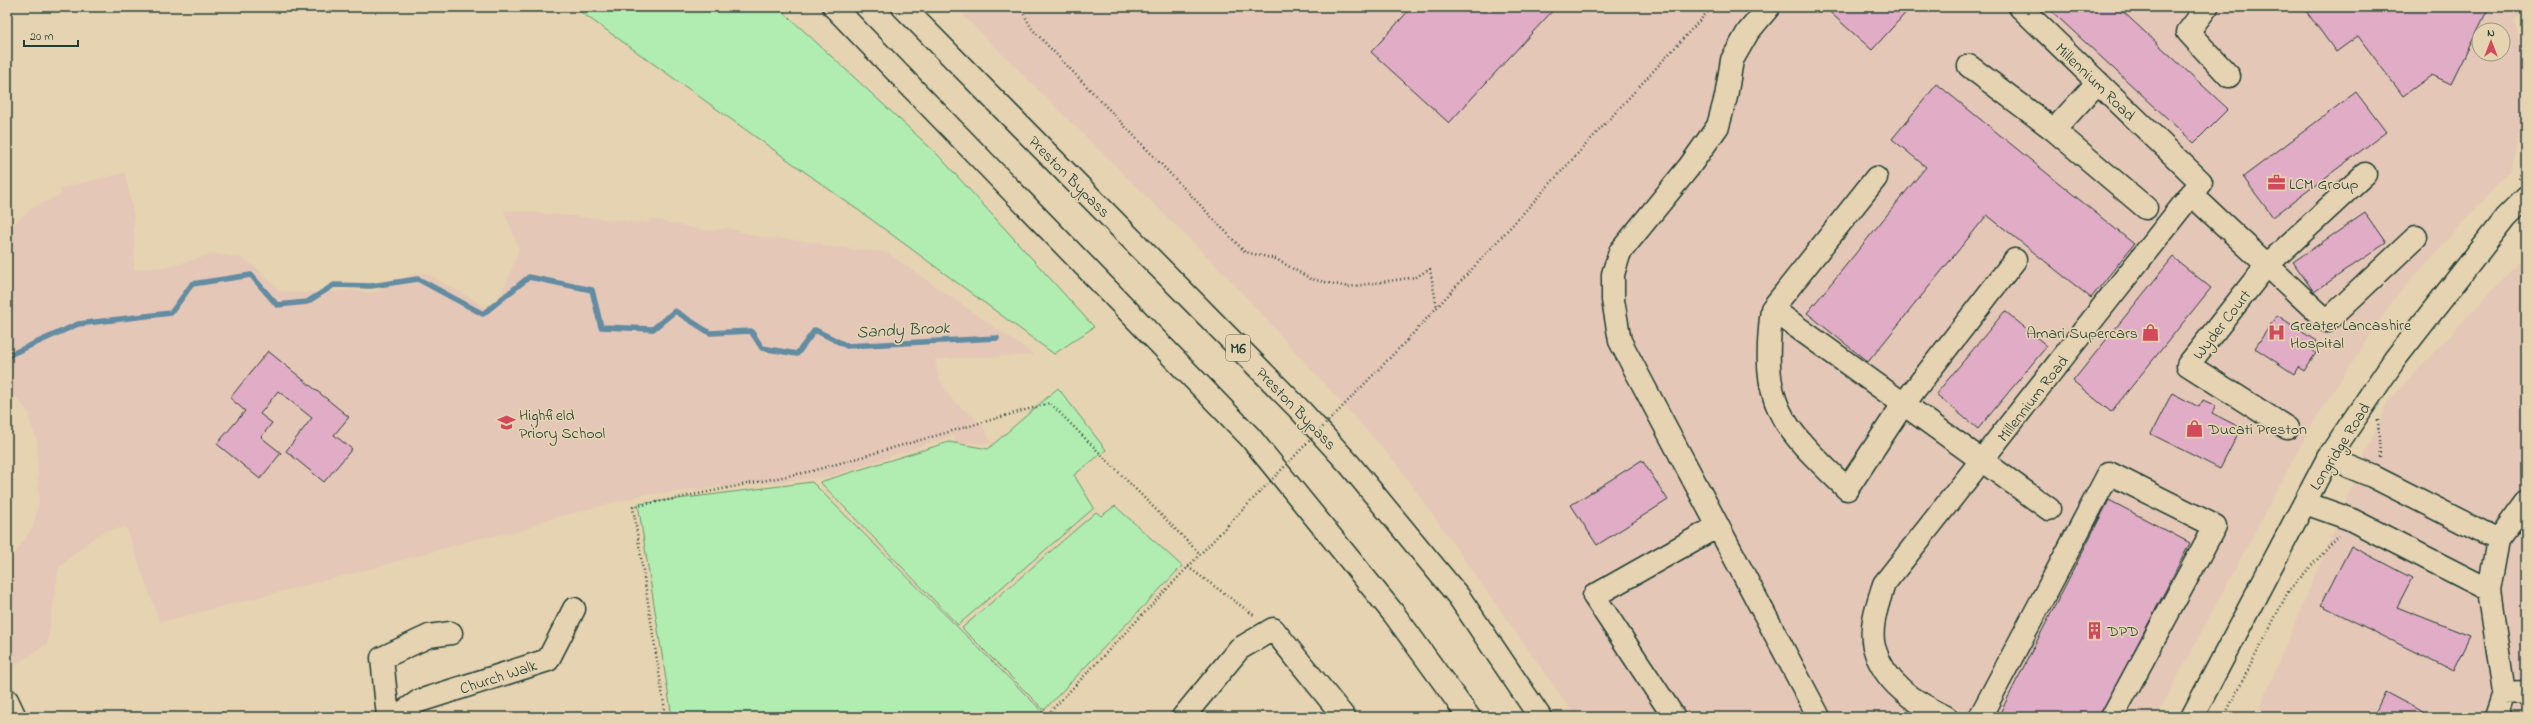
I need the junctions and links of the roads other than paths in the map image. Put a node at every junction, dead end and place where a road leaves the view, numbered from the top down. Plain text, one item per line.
1 (834, 7) edge
2 (904, 7) edge
3 (1769, 7) edge
4 (2020, 7) edge
5 (2207, 7) edge
6 (1969, 66) dead end
7 (2229, 76) dead end
8 (2098, 82) junction
9 (2054, 130) junction
10 (2365, 174) dead end
11 (1876, 178) dead end
12 (2526, 182) edge
13 (2191, 194) junction
14 (2526, 197) edge
15 (2146, 208) dead end
16 (2506, 217) junction
17 (2416, 237) dead end
18 (2015, 260) dead end
19 (2266, 266) junction
20 (1772, 309) junction
21 (1902, 406) junction
22 (2287, 428) dead end
23 (2328, 458) junction
24 (1982, 462) junction
25 (2526, 502) edge
26 (2305, 503) junction
27 (2049, 509) dead end
28 (1718, 526) junction
29 (2498, 540) junction
30 (2490, 590) junction
31 (574, 609) dead end
32 (451, 633) dead end
33 (2526, 692) edge
34 (2504, 693) junction
35 (7, 700) edge
36 (15, 717) edge
37 (388, 717) edge
38 (396, 717) edge
39 (1183, 717) edge
40 (1344, 717) edge
41 (1470, 717) edge
42 (1540, 717) edge
43 (1674, 717) edge
44 (1819, 717) edge
45 (1946, 717) edge
46 (1980, 717) edge
47 (2112, 717) edge
48 (2192, 717) edge
49 (2496, 717) edge

1 - 41 main road
2 - 42 main road, Preston Bypass / M6
3 - 28 main road
4 - 8 main road, Millennium Road
5 - 7 main road
6 - 9 main road
8 - 9 main road
8 - 13 main road, Millennium Road
9 - 15 main road
10 - 19 main road, Wyder Court
11 - 20 main road
12 - 16 main road, Longridge Road
13 - 19 main road
13 - 24 main road, Millennium Road
14 - 16 main road, Longridge Road
16 - 23 main road, Longridge Road
17 - 19 main road
18 - 21 main road
19 - 22 main road, Wyder Court
20 - 21 main road
20 - 21 main road
21 - 24 main road
23 - 26 main road, Longridge Road
23 - 29 main road
24 - 27 main road
24 - 45 main road, Millennium Road
25 - 29 main road
26 - 30 main road
26 - 48 main road, Longridge Road
28 - 43 main road
28 - 44 main road
29 - 30 main road
30 - 34 main road
31 - 38 main road, Church Walk
32 - 37 main road
33 - 34 main road
34 - 49 main road
35 - 36 main road
39 - 40 main road
46 - 47 main road

